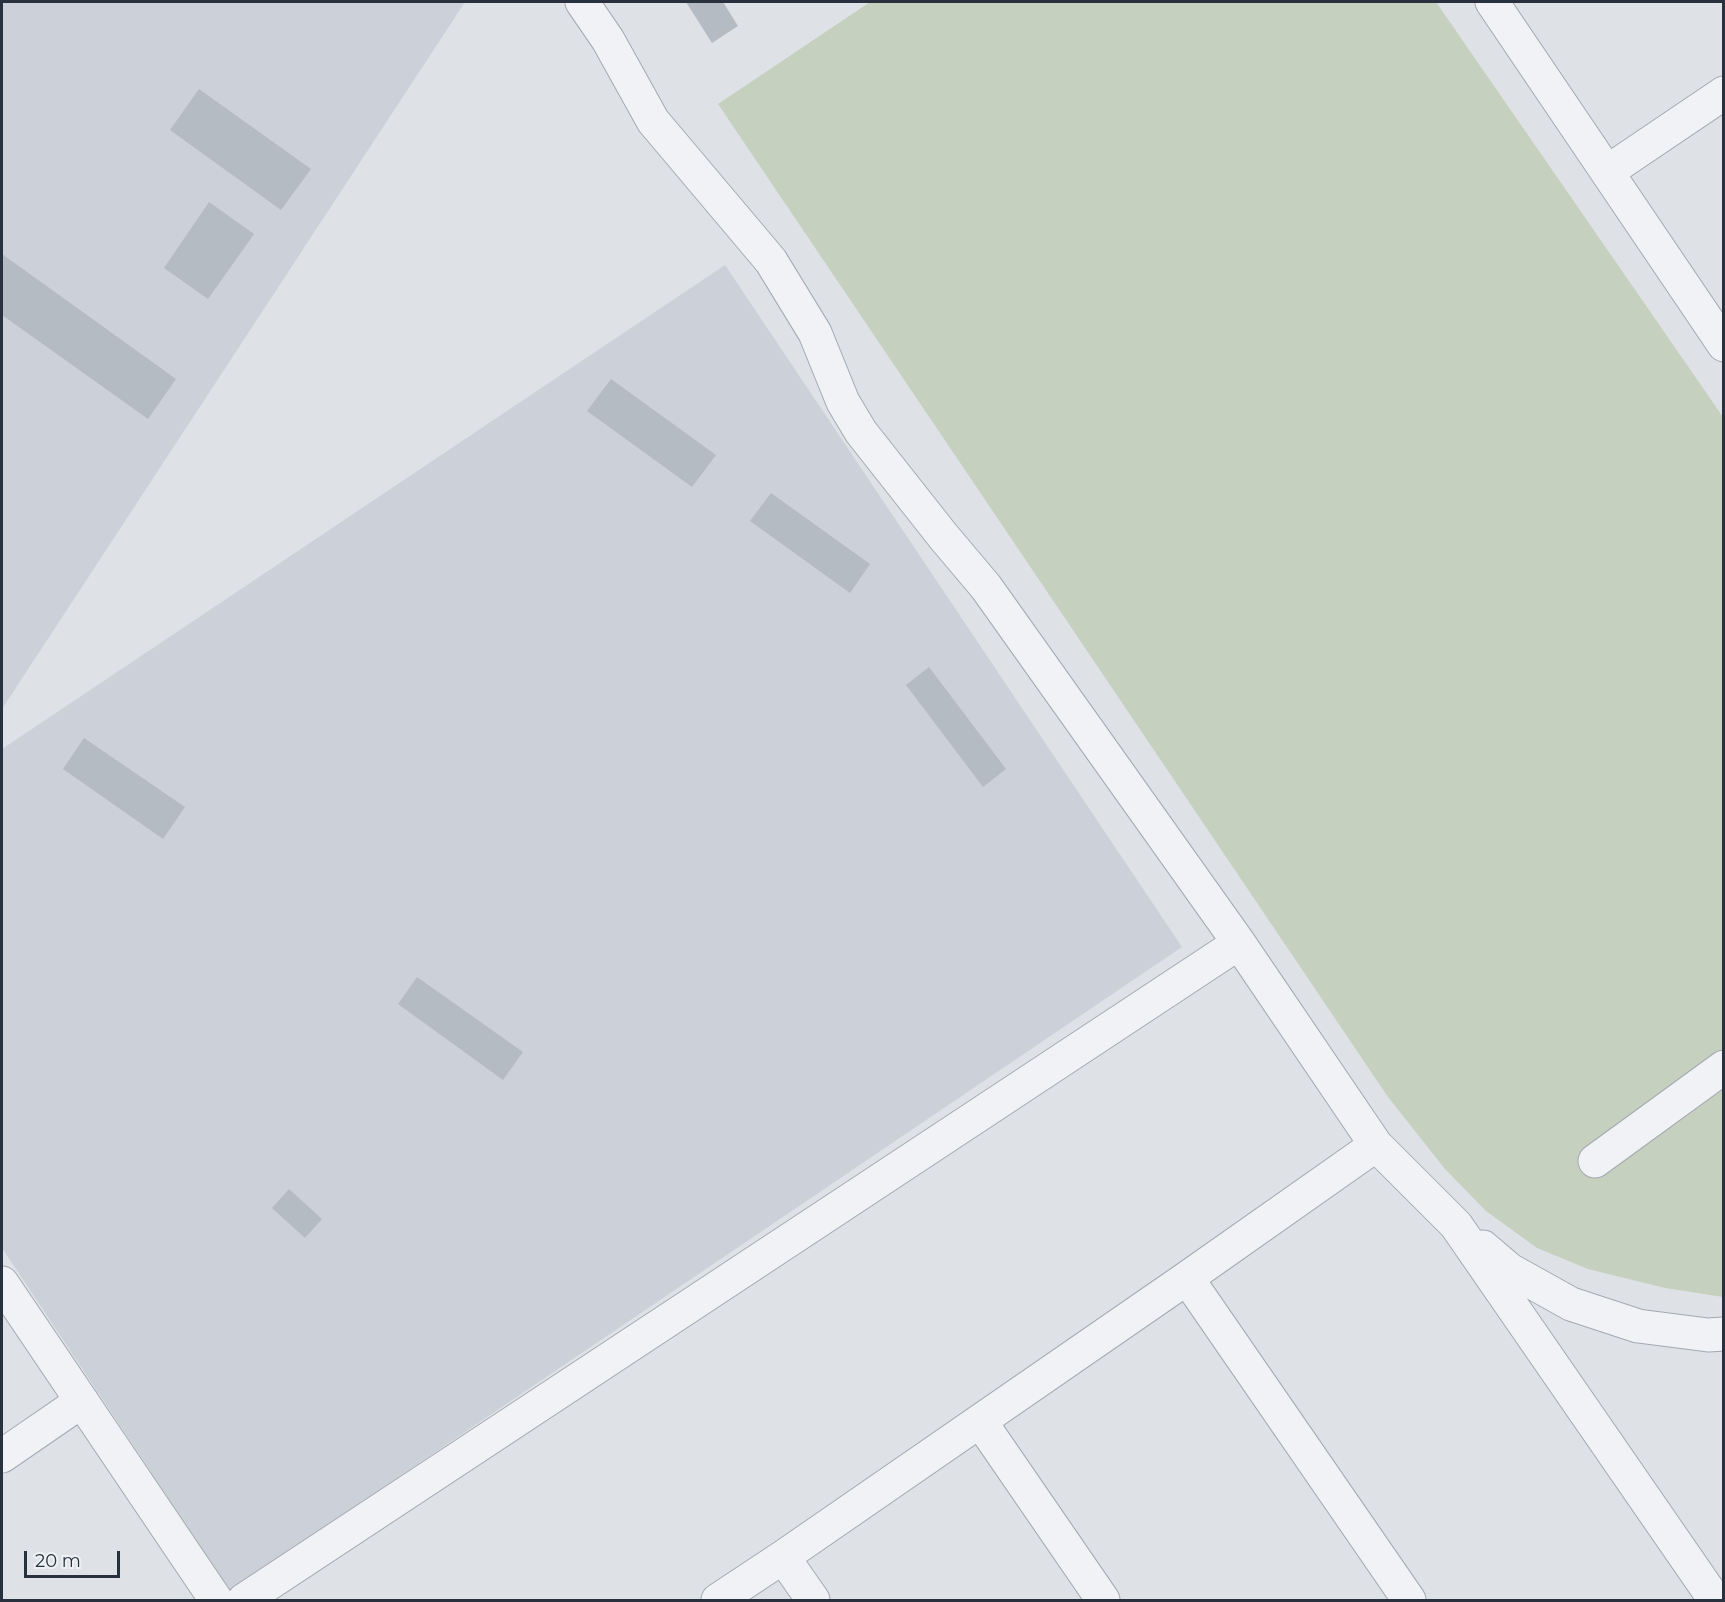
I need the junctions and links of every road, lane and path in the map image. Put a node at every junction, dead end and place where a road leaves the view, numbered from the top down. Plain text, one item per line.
1 (582, 2) edge
2 (1492, 2) edge
3 (1724, 93) edge
4 (1607, 172) junction
5 (1712, 303) edge
6 (1724, 345) edge
7 (1239, 943) junction
8 (1724, 1067) edge
9 (1376, 1144) junction
10 (1595, 1161) dead end
11 (1456, 1225) junction
12 (1187, 1278) junction
13 (2, 1283) edge
14 (1724, 1334) edge
15 (82, 1401) junction
16 (980, 1421) junction
17 (2, 1456) edge
18 (783, 1557) junction
19 (216, 1600) edge
20 (244, 1600) edge
21 (718, 1600) edge
22 (813, 1600) edge
23 (1103, 1600) edge
24 (1409, 1600) edge
25 (1714, 1600) edge

1 - 7 street
2 - 4 street
3 - 4 street
4 - 5 street
5 - 6 street
7 - 9 street
7 - 20 street
8 - 10 street
9 - 11 street
9 - 12 street
11 - 14 street
11 - 25 street
12 - 16 street
12 - 24 street
13 - 15 street
15 - 17 street
15 - 19 street
16 - 18 street
16 - 23 street
18 - 21 street
18 - 22 street

